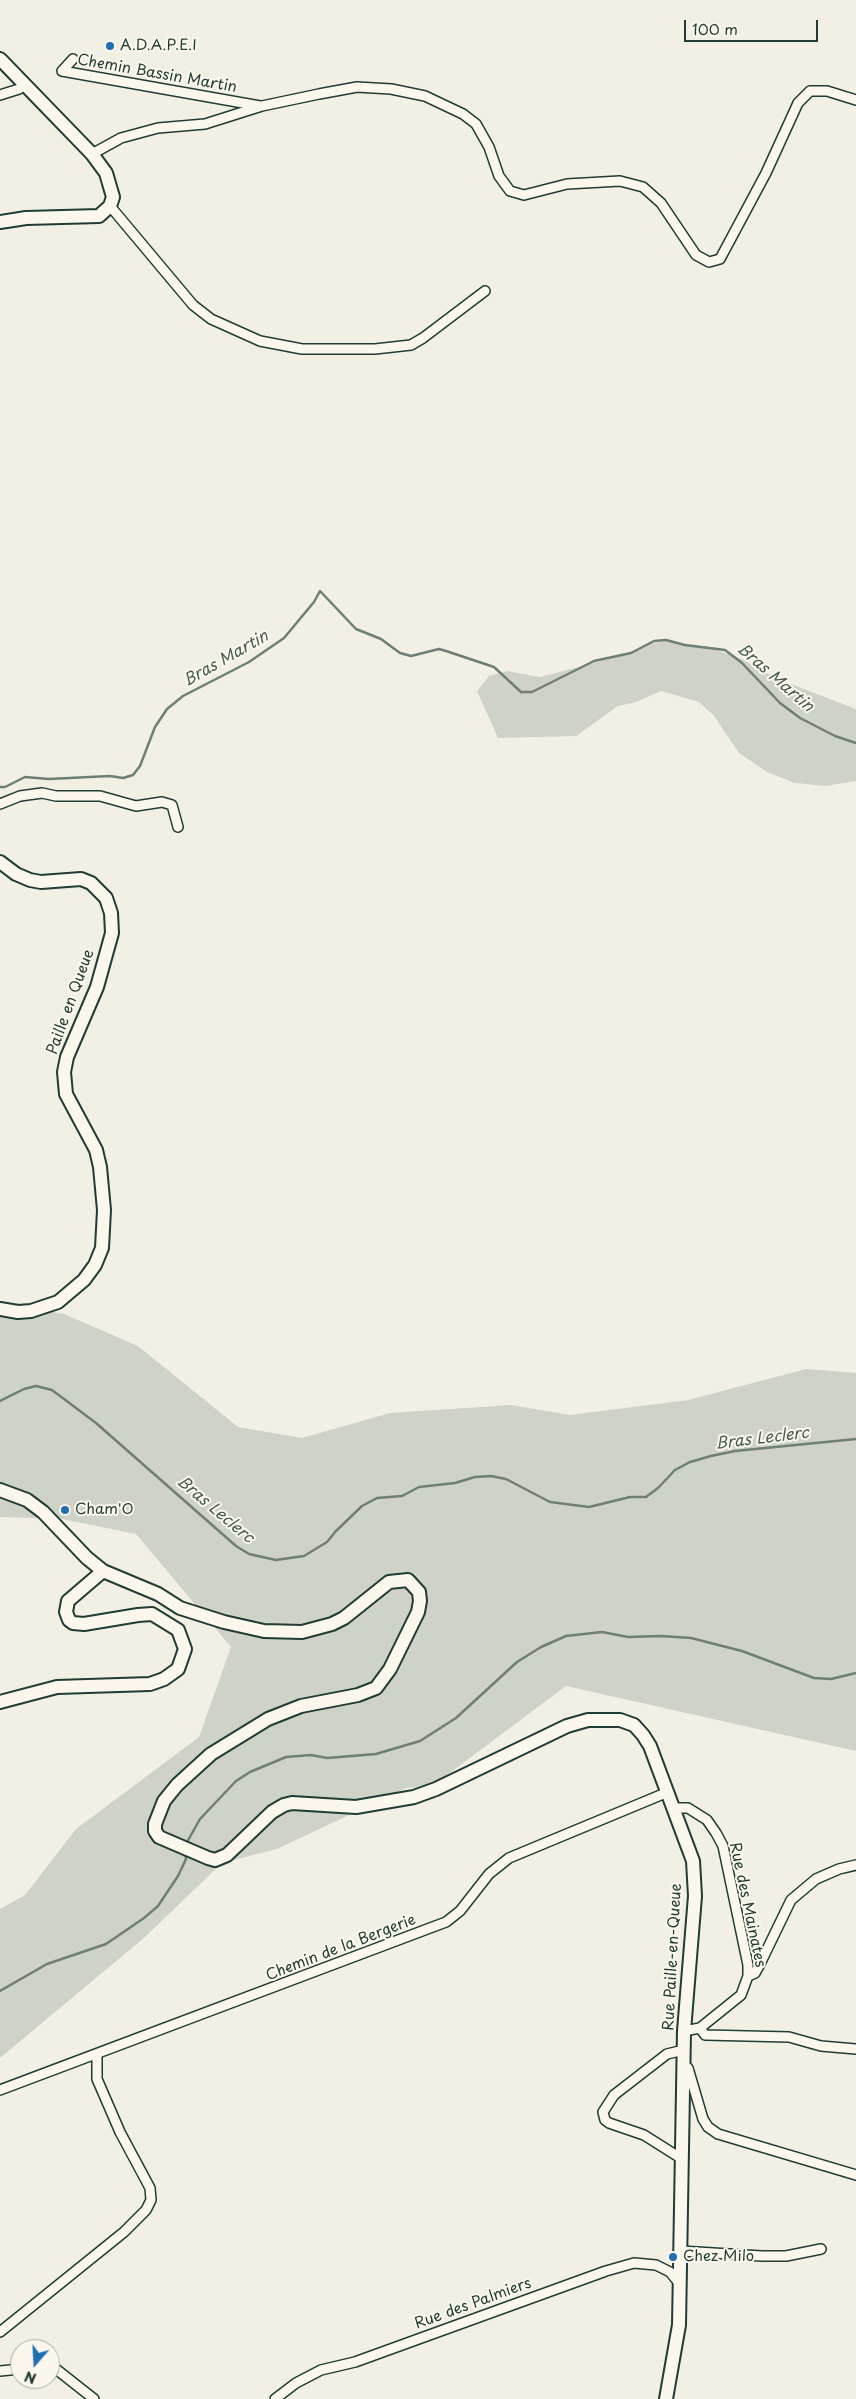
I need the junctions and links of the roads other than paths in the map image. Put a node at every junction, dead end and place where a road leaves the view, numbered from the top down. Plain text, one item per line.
1 (0, 59) edge
2 (73, 59) dead end
3 (24, 85) junction
4 (0, 95) edge
5 (856, 100) edge
6 (262, 106) junction
7 (92, 154) junction
8 (110, 206) junction
9 (0, 222) edge
10 (485, 291) dead end
11 (0, 804) edge
12 (178, 827) dead end
13 (0, 862) edge
14 (0, 1309) edge
15 (0, 1490) edge
16 (102, 1571) junction
17 (0, 1702) edge
18 (668, 1792) junction
19 (673, 1808) junction
20 (856, 1864) edge
21 (748, 1976) junction
22 (700, 2028) junction
23 (684, 2031) junction
24 (856, 2049) edge
25 (684, 2050) junction
26 (97, 2054) junction
27 (683, 2066) junction
28 (0, 2090) edge
29 (682, 2159) junction
30 (856, 2174) edge
31 (820, 2249) dead end
32 (681, 2250) junction
33 (680, 2284) junction
34 (0, 2332) edge
35 (60, 2372) edge
36 (94, 2399) edge
37 (275, 2399) edge
38 (666, 2399) edge

1 - 3 main road
2 - 6 street, Chemin Bassin Martin
3 - 4 street
3 - 7 main road
5 - 6 street, Chemin Bassin Martin
6 - 7 street, Chemin Bassin Martin
7 - 8 main road
8 - 9 main road
8 - 10 street
11 - 12 street
13 - 14 main road, Paille en Queue
15 - 16 main road
16 - 17 main road
16 - 18 main road, Rue Paille-en-Queue
18 - 19 main road, Rue Paille-en-Queue
18 - 26 street, Chemin de la Bergerie
19 - 21 street, Rue des Mainates
19 - 23 main road, Rue Paille-en-Queue
20 - 21 street
21 - 22 street, Rue des Mainates
22 - 23 street, Rue des Mainates
22 - 24 street
23 - 25 main road, Rue Paille-en-Queue
25 - 27 main road, Rue Paille-en-Queue
25 - 29 street
26 - 28 street, Chemin de la Bergerie
26 - 34 street
27 - 29 main road, Rue Paille-en-Queue
27 - 30 street
29 - 32 main road, Rue Paille-en-Queue
31 - 32 street
32 - 33 main road, Rue Paille-en-Queue
33 - 37 street, Rue des Palmiers
33 - 38 main road, Rue Paille-en-Queue
35 - 36 street

